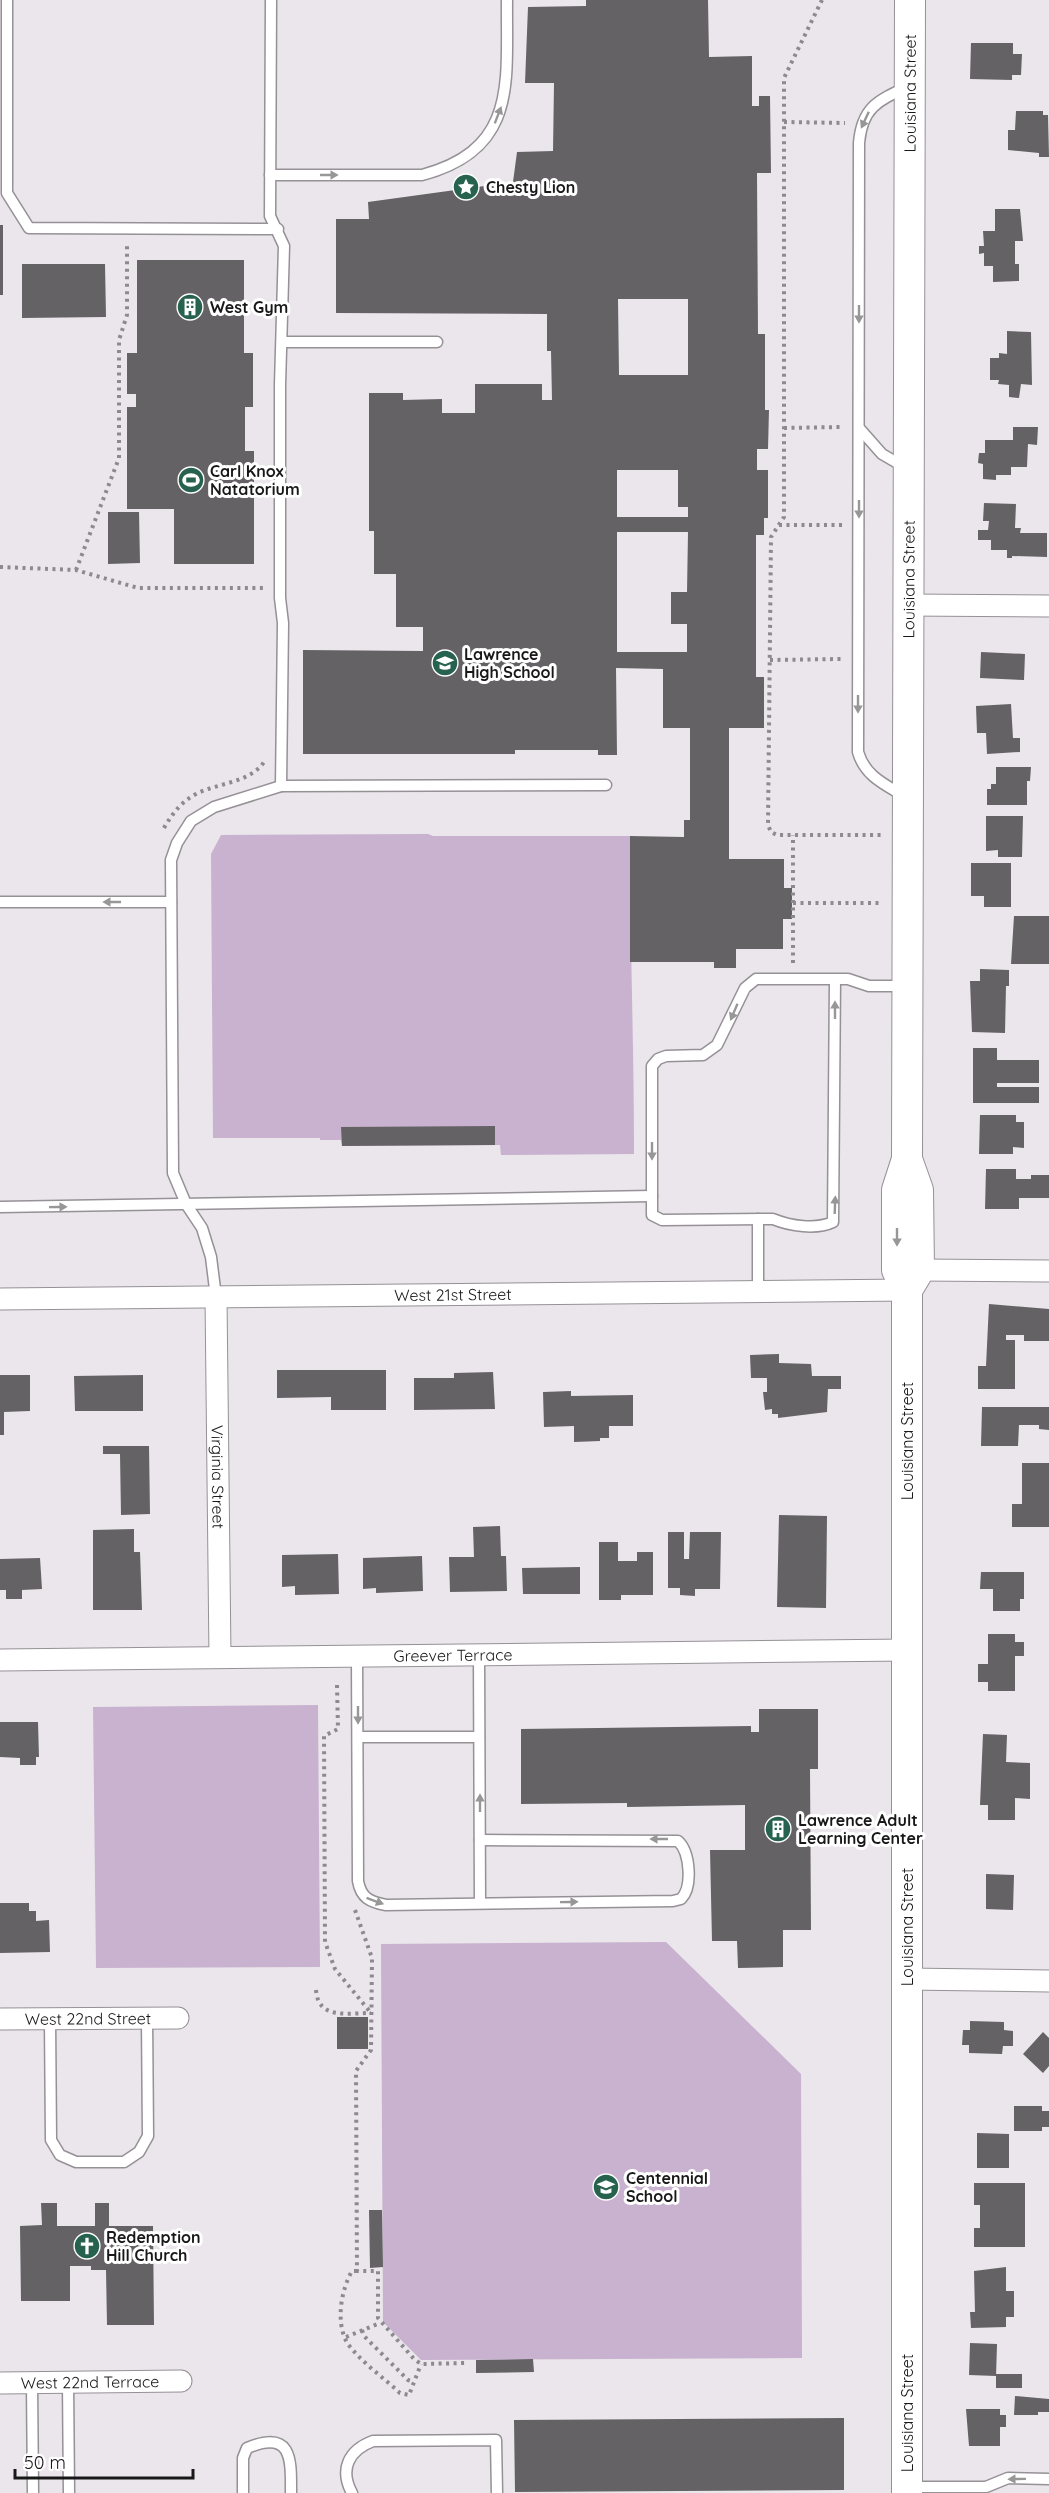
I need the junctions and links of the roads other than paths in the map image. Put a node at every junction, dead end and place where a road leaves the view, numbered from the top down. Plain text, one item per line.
1 (7, 0) edge
2 (271, 0) edge
3 (507, 0) edge
4 (910, 0) edge
5 (910, 86) junction
6 (270, 175) junction
7 (278, 229) junction
8 (283, 342) junction
9 (437, 342) dead end
10 (859, 428) junction
11 (908, 468) junction
12 (908, 605) junction
13 (1049, 606) edge
14 (606, 785) dead end
15 (281, 786) junction
16 (908, 798) junction
17 (0, 902) edge
18 (171, 902) junction
19 (835, 979) junction
20 (908, 986) junction
21 (652, 1196) junction
22 (186, 1204) junction
23 (0, 1207) edge
24 (758, 1219) junction
25 (1049, 1271) edge
26 (913, 1280) junction
27 (758, 1291) junction
28 (216, 1297) junction
29 (0, 1299) edge
30 (907, 1650) junction
31 (479, 1655) junction
32 (357, 1656) junction
33 (220, 1658) junction
34 (0, 1660) edge
35 (358, 1737) junction
36 (479, 1737) junction
37 (480, 1840) junction
38 (480, 1904) junction
39 (907, 1979) junction
40 (1049, 1981) edge
41 (147, 2018) junction
42 (178, 2018) dead end
43 (0, 2019) edge
44 (50, 2019) junction
45 (182, 2381) dead end
46 (68, 2382) junction
47 (0, 2383) edge
48 (32, 2383) junction
49 (1049, 2479) edge
50 (907, 2490) edge
51 (986, 2490) edge
52 (33, 2493) edge
53 (69, 2493) edge
54 (243, 2493) edge
55 (291, 2493) edge
56 (352, 2493) edge
57 (497, 2493) edge

1 - 7 lane
2 - 6 lane
6 -> 3 lane
4 - 5 main road, Louisiana Street
5 -> 10 lane
5 - 11 main road, Louisiana Street
6 - 7 lane
7 - 8 lane
8 - 9 lane
8 - 15 lane
10 - 11 lane
10 -> 16 lane
11 - 12 main road, Louisiana Street
12 - 13 street
12 - 16 main road, Louisiana Street
14 - 15 lane
15 - 18 lane
16 - 20 main road, Louisiana Street
18 -> 17 lane
18 - 22 lane
19 - 20 lane
19 -> 21 lane
24 -> 19 lane
20 - 26 main road, Louisiana Street
21 - 22 lane
21 - 24 lane
23 -> 22 lane
22 - 28 lane
24 - 27 lane
25 - 26 street, West 21st Street
26 - 27 street, West 21st Street
26 - 30 main road, Louisiana Street
27 - 28 street, West 21st Street
28 - 29 street, West 21st Street
28 - 33 street, Virginia Street
30 - 31 street, Greever Terrace
30 - 39 main road, Louisiana Street
31 - 32 street, Greever Terrace
31 - 36 lane
32 - 33 street, Greever Terrace
32 -> 35 lane
33 - 34 street, Greever Terrace
35 - 36 lane
35 -> 38 lane
37 -> 36 lane
37 - 38 lane
38 -> 37 lane
39 - 40 street
39 - 50 main road, Louisiana Street
41 - 42 street, West 22nd Street
41 - 44 street, West 22nd Street
41 - 44 lane
43 - 44 street, West 22nd Street
45 - 46 street, West 22nd Terrace
46 - 48 street, West 22nd Terrace
46 - 53 lane
47 - 48 street, West 22nd Terrace
48 - 52 lane
49 -> 51 lane
50 - 51 lane
54 - 55 lane
56 - 57 lane

